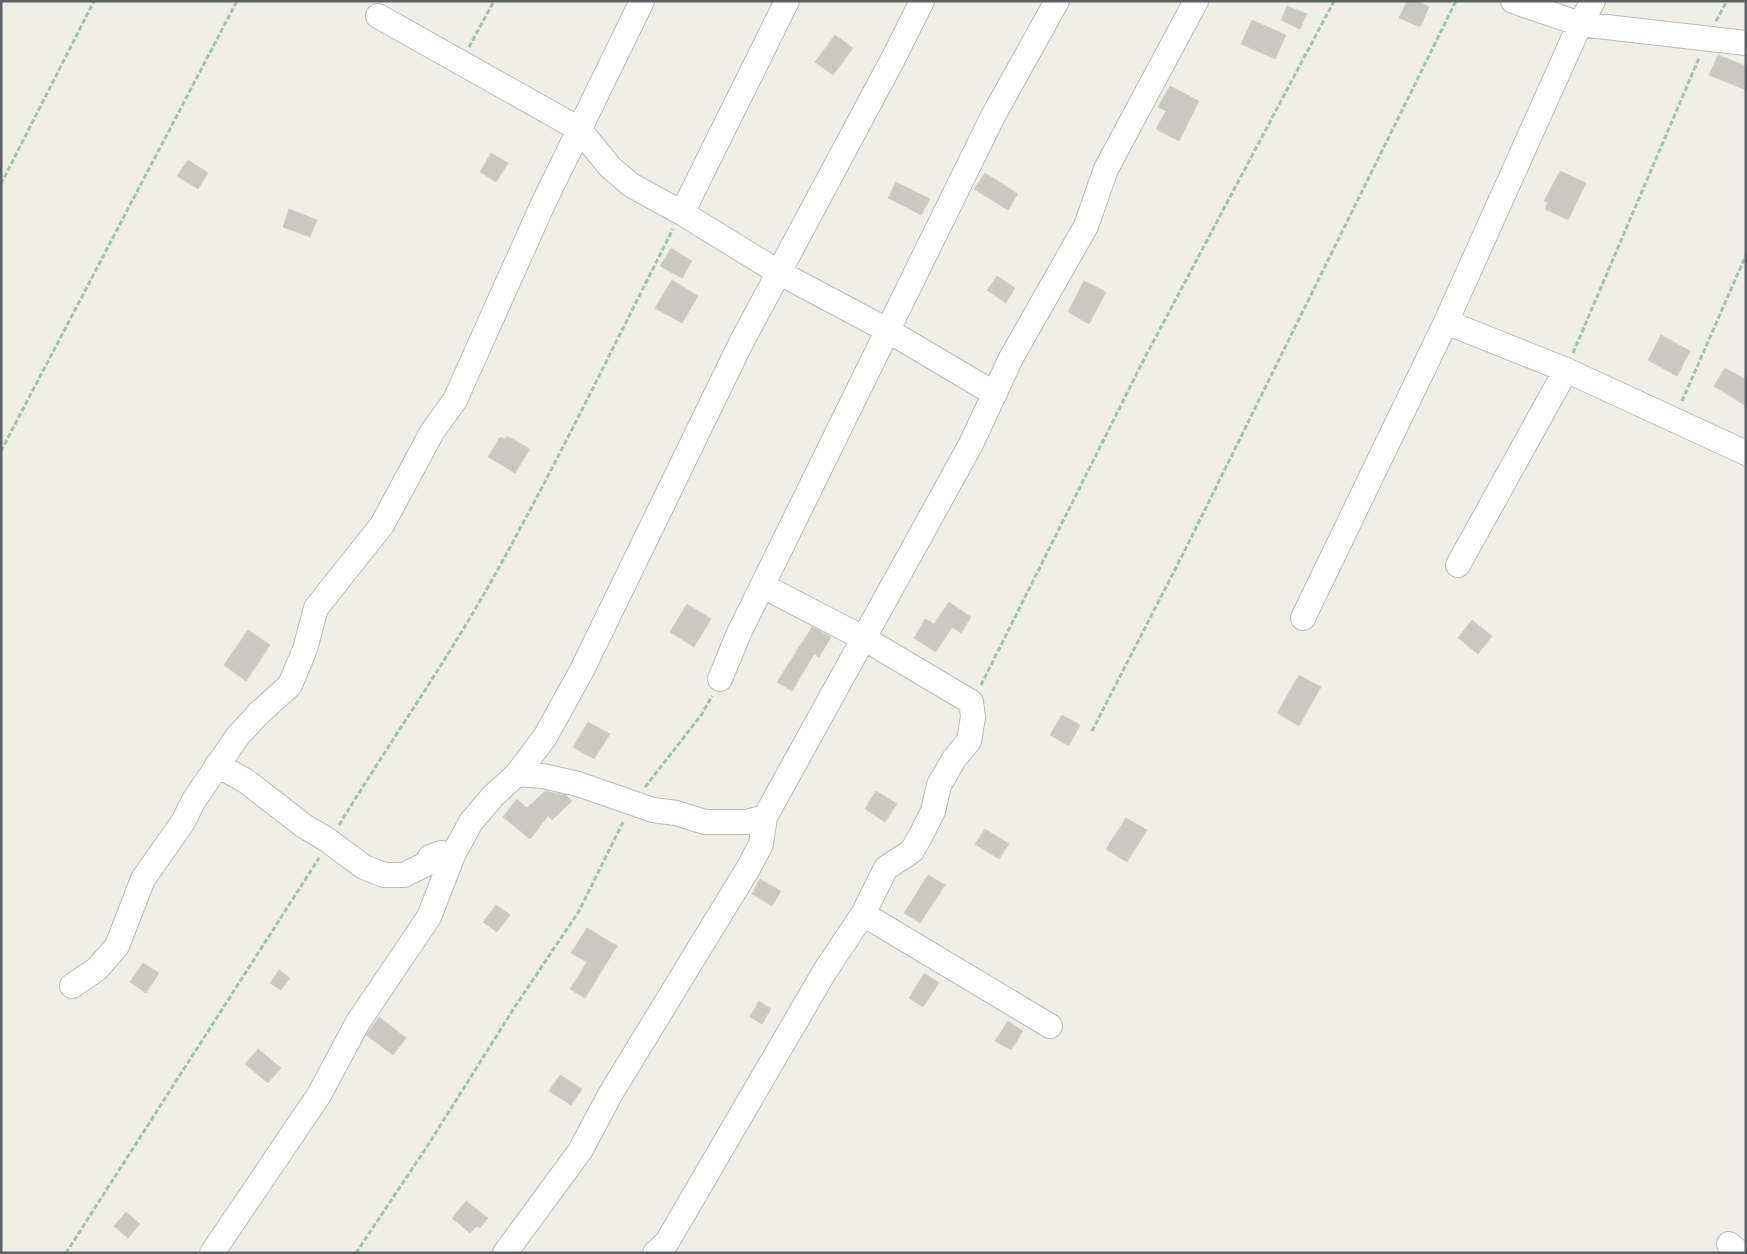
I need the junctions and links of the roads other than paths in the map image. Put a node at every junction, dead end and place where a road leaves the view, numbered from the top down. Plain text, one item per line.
1 (642, 1) edge
2 (787, 1) edge
3 (922, 1) edge
4 (1057, 1) edge
5 (1196, 1) edge
6 (1513, 1) edge
7 (1593, 1) edge
8 (378, 16) dead end
9 (1580, 24) junction
10 (1746, 43) edge
11 (579, 129) junction
12 (682, 213) junction
13 (778, 272) junction
14 (1446, 322) junction
15 (887, 330) junction
16 (1566, 370) junction
17 (995, 394) junction
18 (1746, 453) edge
19 (1458, 565) dead end
20 (762, 586) junction
21 (1303, 618) dead end
22 (865, 639) junction
23 (720, 680) road end
24 (217, 765) junction
25 (517, 774) junction
26 (765, 817) junction
27 (453, 855) junction
28 (863, 914) junction
29 (72, 986) dead end
30 (1050, 1026) dead end
31 (668, 1249) edge
32 (212, 1253) edge
33 (505, 1253) edge

1 - 11 street
2 - 12 street
3 - 13 street
4 - 15 street
5 - 17 street
6 - 9 street
7 - 9 street
8 - 11 street
9 - 10 street
9 - 14 street
11 - 12 street
11 - 24 street
12 - 13 street
13 - 15 street
13 - 25 street
14 - 16 street
14 - 21 street
15 - 17 street
15 - 20 street
16 - 18 street
16 - 19 street
17 - 22 street
20 - 22 street
20 - 23 street
22 - 26 street
22 - 28 street
24 - 27 street
24 - 29 street
25 - 26 street
25 - 27 street
26 - 33 street
27 - 32 street
28 - 30 street
28 - 31 street

